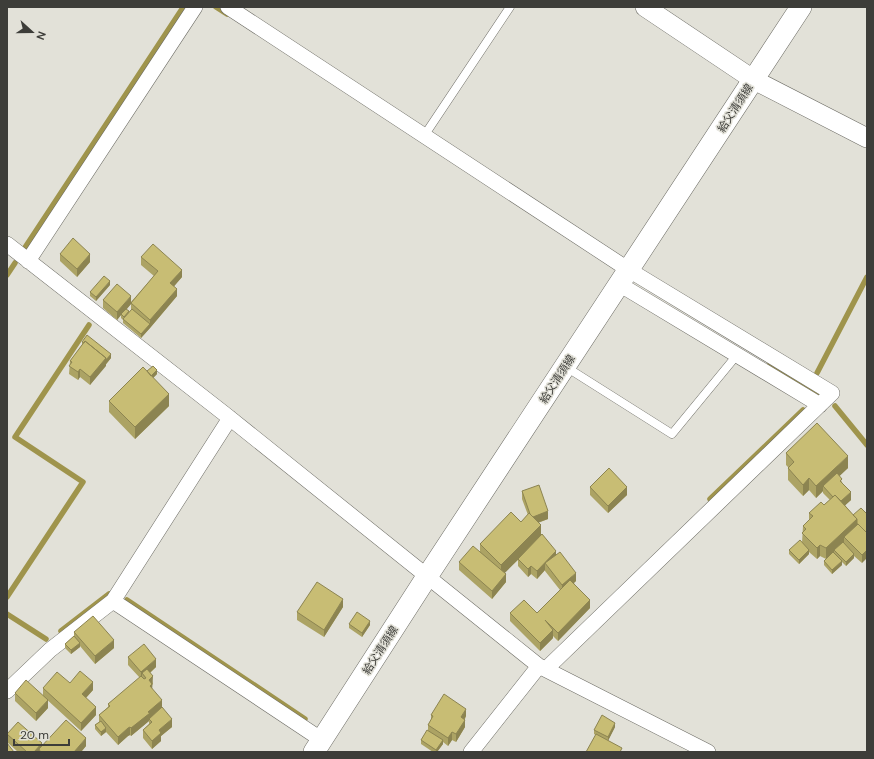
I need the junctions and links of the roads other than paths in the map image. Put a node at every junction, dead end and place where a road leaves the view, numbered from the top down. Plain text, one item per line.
1 (195, 7) edge
2 (228, 7) edge
3 (510, 7) edge
4 (645, 7) edge
5 (801, 7) edge
6 (754, 80) junction
7 (424, 136) junction
8 (867, 138) edge
9 (7, 244) edge
10 (28, 261) junction
11 (624, 277) junction
12 (737, 355) junction
13 (565, 366) junction
14 (820, 405) junction
15 (230, 418) junction
16 (428, 575) junction
17 (113, 600) junction
18 (543, 667) junction
19 (7, 691) edge
20 (318, 746) edge
21 (471, 752) edge
22 (708, 752) edge

1 - 10 street
2 - 7 street
3 - 7 lane
4 - 6 street
5 - 6 main road, 給父清須線
6 - 8 street
6 - 11 main road, 給父清須線
7 - 11 street
9 - 10 street
10 - 15 street
11 - 12 street
11 - 13 main road, 給父清須線
11 - 14 street
12 - 13 lane
12 - 14 street
13 - 16 main road, 給父清須線
14 - 18 street
15 - 16 street
15 - 17 street
16 - 18 street
16 - 20 main road, 給父清須線
17 - 19 street
17 - 20 street
18 - 21 street
18 - 22 street

